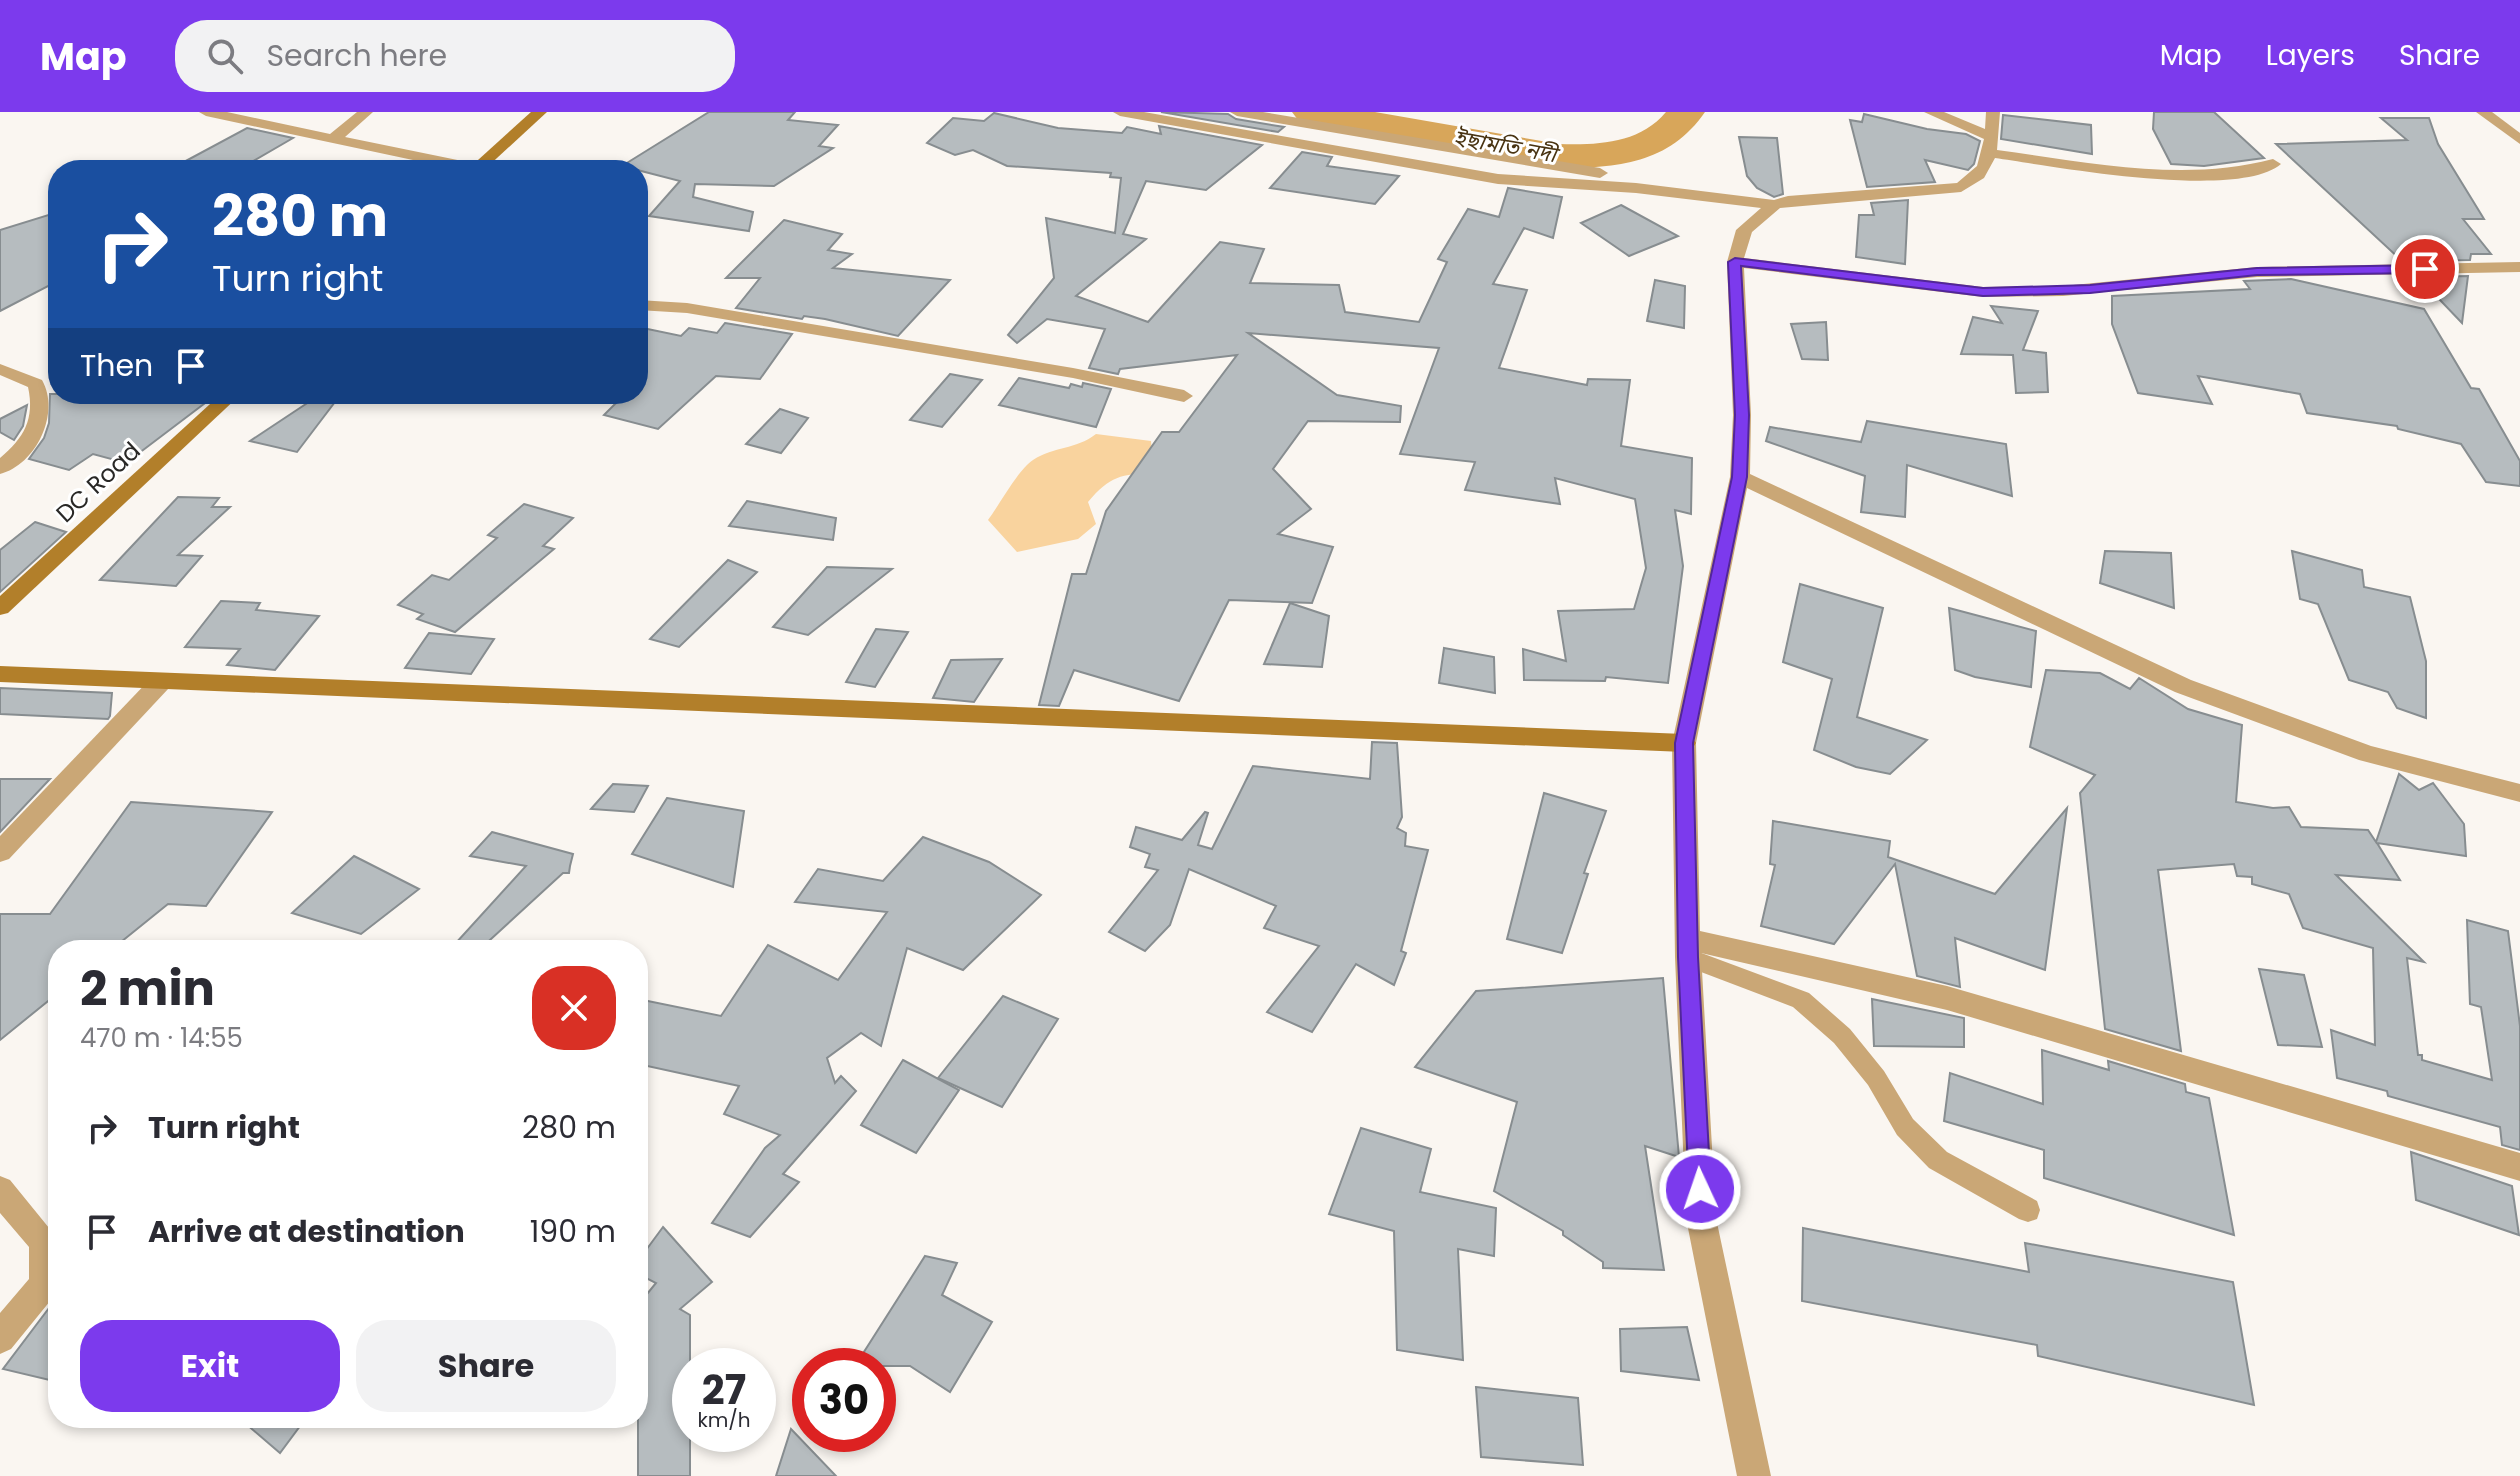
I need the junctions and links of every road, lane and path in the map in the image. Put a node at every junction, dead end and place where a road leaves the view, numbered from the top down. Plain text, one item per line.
1 (206, 112) edge
2 (366, 112) edge
3 (540, 112) edge
4 (1120, 112) edge
5 (1237, 112) edge
6 (1931, 112) edge
7 (1993, 112) edge
8 (2483, 112) edge
9 (334, 138) junction
10 (2520, 140) edge
11 (1991, 145) junction
12 (435, 160) edge
13 (486, 160) edge
14 (2273, 164) dead end
15 (1781, 203) junction
16 (1735, 262) junction
17 (2520, 267) edge
18 (648, 306) edge
19 (0, 369) edge
20 (1184, 396) dead end
21 (48, 400) edge
22 (42, 403) junction
23 (221, 404) edge
24 (0, 468) edge
25 (1740, 477) junction
26 (0, 608) edge
27 (0, 674) edge
28 (161, 682) junction
29 (1684, 743) junction
30 (2520, 793) edge
31 (0, 852) edge
32 (1688, 948) junction
33 (2520, 1167) edge
34 (0, 1190) edge
35 (2028, 1210) dead end
36 (0, 1338) edge
37 (1754, 1476) edge

1 - 9 street
2 - 9 street
3 - 13 street
4 - 15 street
5 - 15 street
6 - 11 street
7 - 11 street
8 - 10 street
9 - 12 street
11 - 14 street
11 - 15 street
15 - 16 street
16 - 17 street
16 - 25 street
18 - 20 street
19 - 22 street
21 - 22 street
22 - 24 street
23 - 26 street, DC Road
25 - 29 street
25 - 30 street
27 - 28 street
28 - 29 street
28 - 31 street
29 - 32 street
32 - 33 street
32 - 35 lane
32 - 37 street
34 - 36 street

